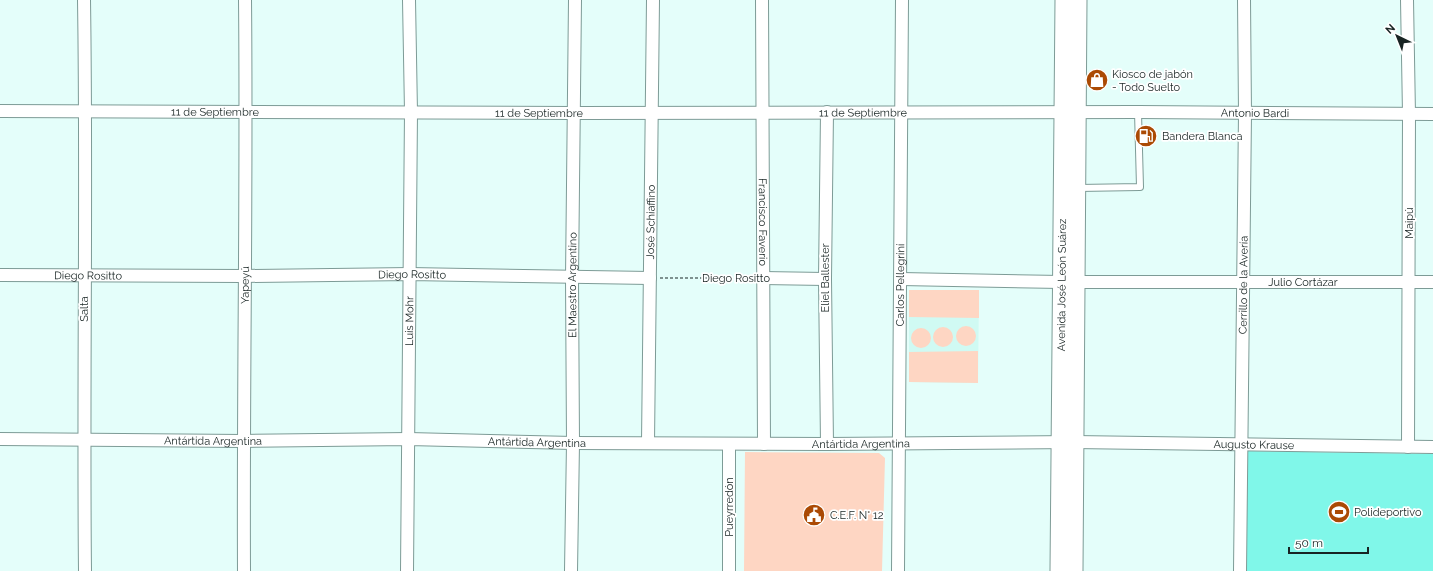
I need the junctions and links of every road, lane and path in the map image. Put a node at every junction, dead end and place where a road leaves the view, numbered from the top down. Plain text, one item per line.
1 (84, 0) edge
2 (246, 0) edge
3 (409, 0) edge
4 (575, 0) edge
5 (653, 0) edge
6 (762, 0) edge
7 (902, 0) edge
8 (1064, 0) edge
9 (1078, 0) edge
10 (1244, 0) edge
11 (1407, 0) edge
12 (0, 111) edge
13 (86, 111) junction
14 (246, 112) junction
15 (411, 112) junction
16 (827, 112) junction
17 (902, 112) junction
18 (1070, 112) junction
19 (1138, 112) junction
20 (574, 113) junction
21 (652, 113) junction
22 (762, 113) junction
23 (1245, 113) junction
24 (1409, 114) junction
25 (1433, 114) edge
26 (1077, 188) junction
27 (0, 274) edge
28 (410, 274) junction
29 (84, 275) junction
30 (245, 276) junction
31 (572, 278) junction
32 (650, 278) junction
33 (763, 278) junction
34 (824, 279) junction
35 (901, 279) junction
36 (1069, 282) junction
37 (1244, 282) junction
38 (1409, 282) junction
39 (1433, 282) edge
40 (0, 439) edge
41 (84, 439) junction
42 (409, 439) junction
43 (243, 441) junction
44 (1067, 442) junction
45 (573, 443) junction
46 (648, 443) junction
47 (900, 443) junction
48 (729, 444) junction
49 (764, 444) junction
50 (827, 444) junction
51 (1242, 445) junction
52 (1408, 446) junction
53 (1433, 447) edge
54 (86, 571) edge
55 (244, 571) edge
56 (407, 571) edge
57 (571, 571) edge
58 (729, 571) edge
59 (898, 571) edge
60 (1059, 571) edge
61 (1074, 571) edge
62 (1240, 571) edge

1 - 13 street, Salta
2 - 14 street, Yapeyú
3 - 15 street, Luis Mohr
4 - 20 street, El Maestro Argentino
5 - 21 street, José Schiaffino
6 - 22 street, Francisco Faverio
7 - 17 street, Carlos Pellegrini
8 - 18 main road, Avenida José León Suárez
9 - 18 main road, Avenida José León Suárez
10 - 23 street, Cerrillo de la Avería
11 - 24 street, Maipú
12 - 13 street, 11 de Septiembre
13 - 14 street, 11 de Septiembre
13 - 29 street, Salta
14 - 15 street, 11 de Septiembre
14 - 30 street, Yapeyú
15 - 20 street, 11 de Septiembre
15 - 28 street, Luis Mohr
16 - 17 street, 11 de Septiembre
16 - 22 street, 11 de Septiembre
16 - 34 street, Eliel Ballester
17 - 18 street, 11 de Septiembre
17 - 35 street, Carlos Pellegrini
18 - 19 street, Antonio Bardi
18 - 26 main road, Avenida José León Suárez
18 - 36 main road, Avenida José León Suárez
19 - 23 street, Antonio Bardi
19 - 26 lane
20 - 21 street, 11 de Septiembre
20 - 31 street, El Maestro Argentino
21 - 22 street, 11 de Septiembre
21 - 32 street, José Schiaffino
22 - 33 street, Francisco Faverio
23 - 24 street, Antonio Bardi
23 - 37 street, Cerrillo de la Avería
24 - 25 street, Antonio Bardi
24 - 38 street, Maipú
26 - 36 main road, Avenida José León Suárez
27 - 29 street, Diego Rositto
28 - 30 street, Diego Rositto
28 - 31 street, Diego Rositto
28 - 42 street, Luis Mohr
29 - 30 street, Diego Rositto
29 - 41 street, Salta
30 - 43 street, Yapeyú
31 - 32 street, Diego Rositto
31 - 45 street, El Maestro Argentino
32 - 33 path, Diego Rositto
32 - 46 street, José Schiaffino
33 - 34 street, Diego Rositto
33 - 49 street, Francisco Faverio
34 - 50 street, Eliel Ballester
35 - 36 street
35 - 47 street, Carlos Pellegrini
36 - 37 street, Julio Cortázar
36 - 44 main road, Avenida José León Suárez
37 - 38 street, Julio Cortázar
37 - 51 street, Cerrillo de la Avería
38 - 39 street, Julio Cortázar
38 - 52 street, Maipú
40 - 41 street, Antártida Argentina
41 - 43 street, Antártida Argentina
41 - 54 street, Salta
42 - 43 street, Antártida Argentina
42 - 45 street, Antártida Argentina
42 - 56 street, Luis Mohr
43 - 55 street, Yapeyú
44 - 47 street, Antártida Argentina
44 - 51 street, Augusto Krause
44 - 60 main road, Avenida José León Suárez
44 - 61 main road, Avenida José León Suárez
45 - 46 street, Antártida Argentina
45 - 57 street, El Maestro Argentino
46 - 48 street, Antártida Argentina
47 - 50 street, Antártida Argentina
47 - 59 street, Carlos Pellegrini
48 - 49 street, Antártida Argentina
48 - 58 street, Pueyrredón
49 - 50 street, Antártida Argentina
51 - 52 street, Augusto Krause
51 - 62 street, Cerrillo de la Avería
52 - 53 street, Augusto Krause

